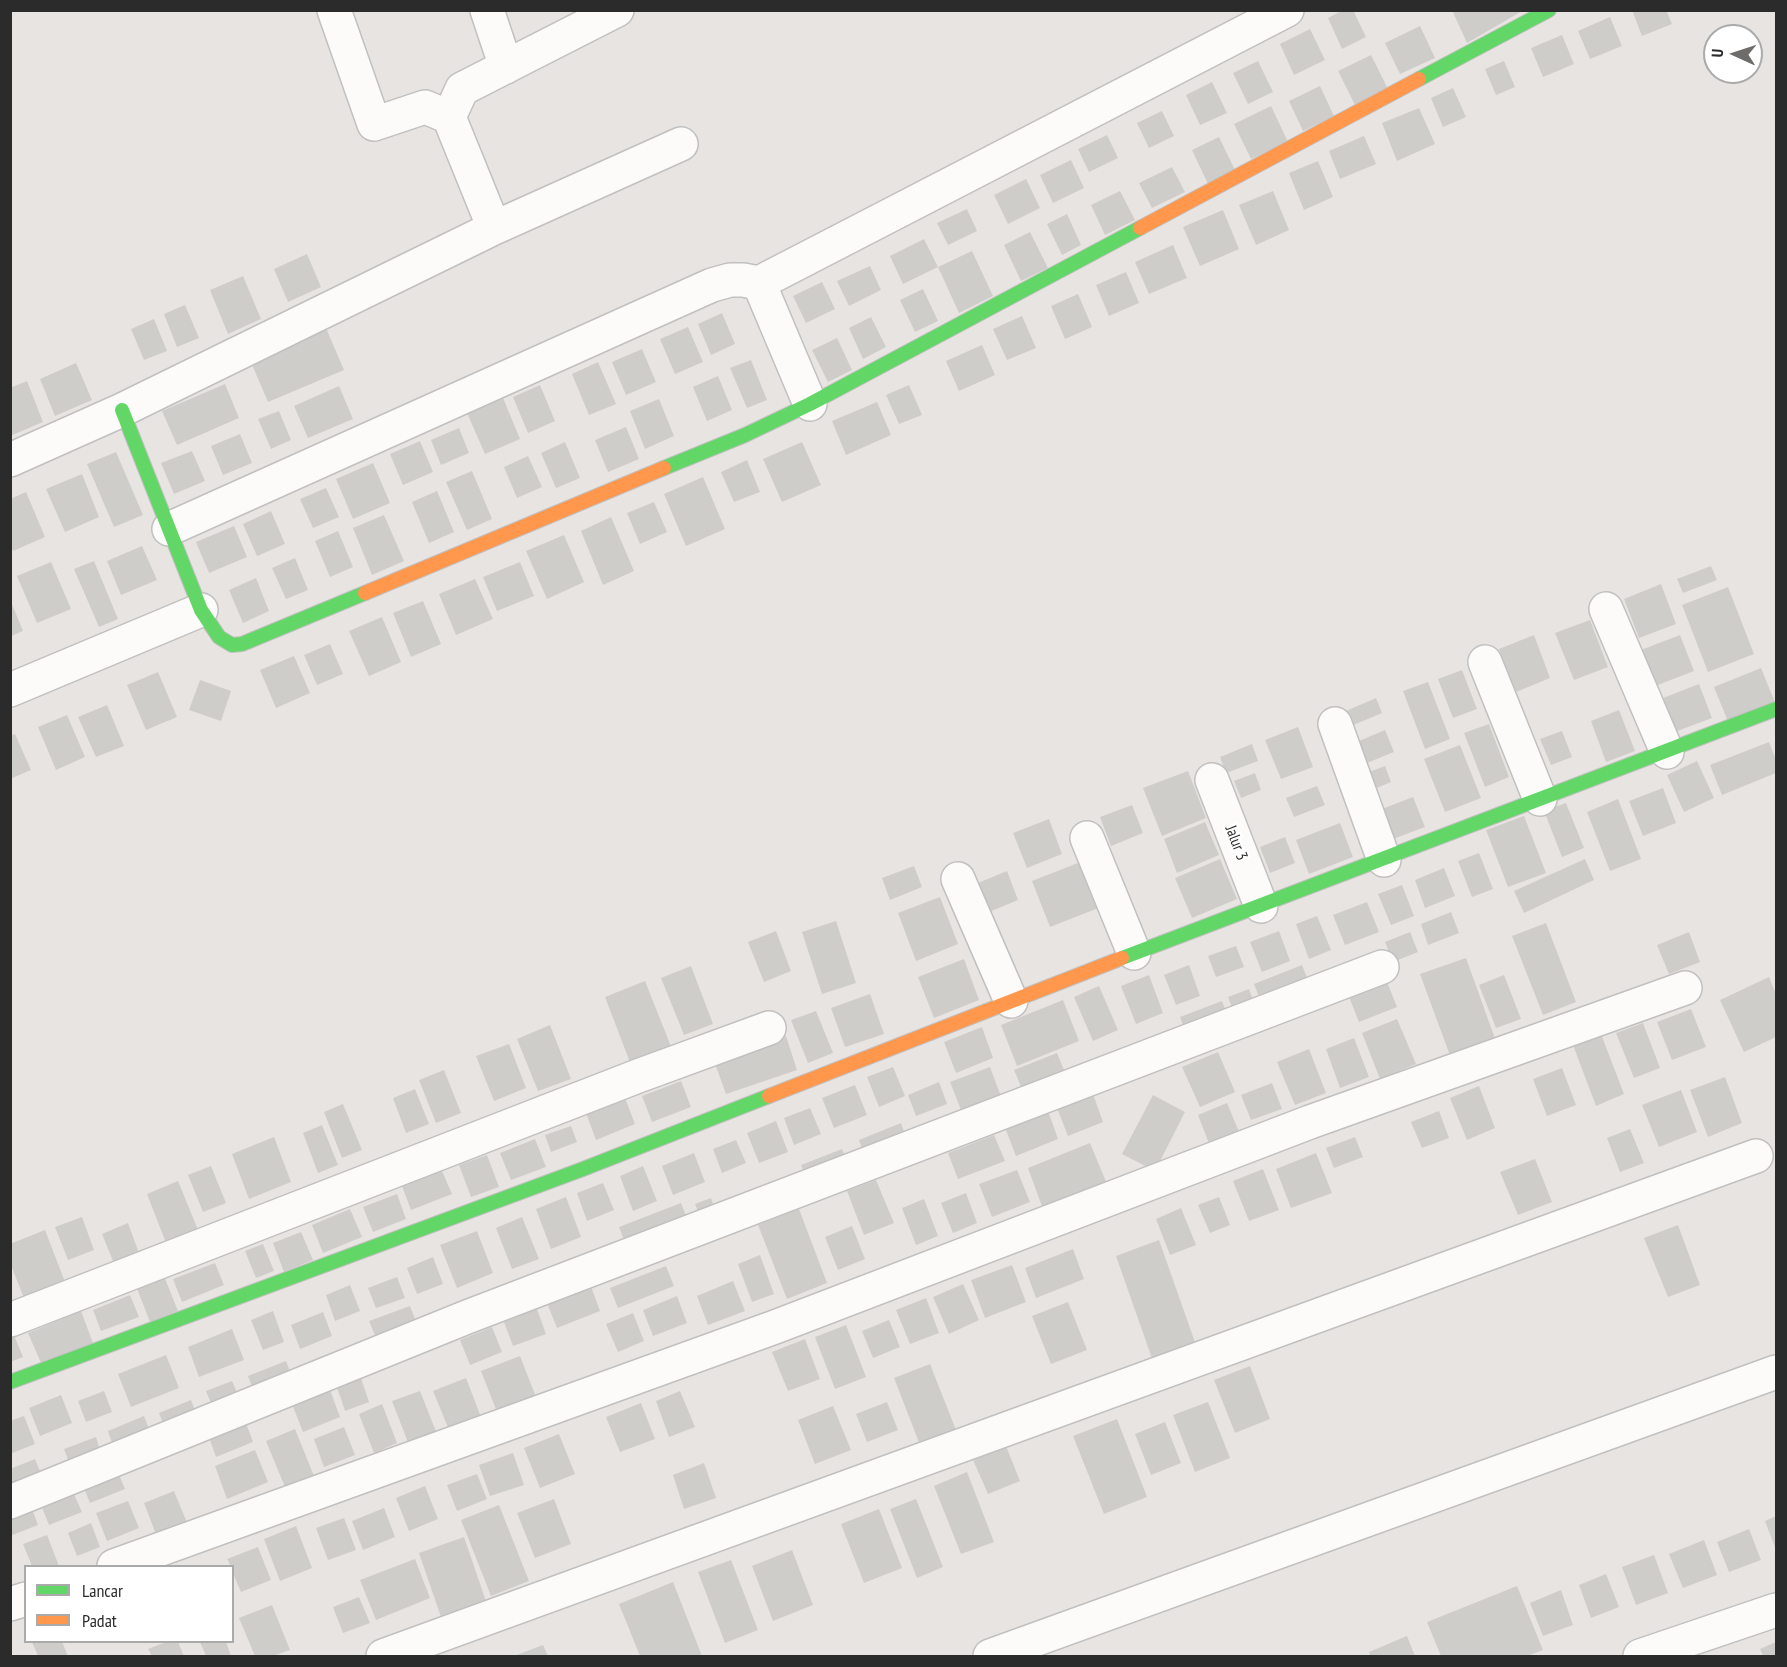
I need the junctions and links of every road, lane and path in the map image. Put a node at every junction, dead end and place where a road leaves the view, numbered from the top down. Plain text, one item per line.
1 (334, 10) edge
2 (487, 10) edge
3 (617, 10) edge
4 (1287, 10) edge
5 (1549, 10) edge
6 (506, 67) junction
7 (449, 117) junction
8 (681, 144) dead end
9 (494, 228) junction
10 (759, 283) junction
11 (810, 404) junction
12 (122, 410) junction
13 (10, 460) edge
14 (169, 529) junction
15 (1606, 609) dead end
16 (201, 610) junction
17 (1485, 662) dead end
18 (10, 690) edge
19 (1776, 709) edge
20 (1335, 724) dead end
21 (1667, 752) junction
22 (1212, 780) dead end
23 (1540, 799) junction
24 (1087, 838) dead end
25 (1383, 860) junction
26 (958, 879) dead end
27 (1261, 906) junction
28 (1134, 953) junction
29 (1382, 967) dead end
30 (1685, 988) dead end
31 (1011, 1001) junction
32 (769, 1028) dead end
33 (1756, 1156) dead end
34 (10, 1320) edge
35 (1776, 1372) edge
36 (10, 1382) edge
37 (10, 1502) edge
38 (117, 1565) edge
39 (1776, 1610) edge
40 (383, 1656) edge
41 (990, 1656) edge
42 (1640, 1656) edge

1 - 7 street
2 - 6 street
3 - 6 street
4 - 10 street
5 - 11 street
6 - 7 street
7 - 9 street
8 - 9 street
9 - 12 street
10 - 11 street
10 - 14 street
11 - 16 street
12 - 13 street
12 - 14 street
14 - 16 street
15 - 21 street
16 - 18 street
17 - 23 street
19 - 21 street
20 - 25 street
21 - 23 street
22 - 27 street, Jalur 3
23 - 25 street
24 - 28 street
25 - 27 street
26 - 31 street
27 - 28 street
28 - 31 street
29 - 37 street
30 - 38 street
31 - 36 street
32 - 34 street
33 - 40 street
35 - 41 street
39 - 42 street

